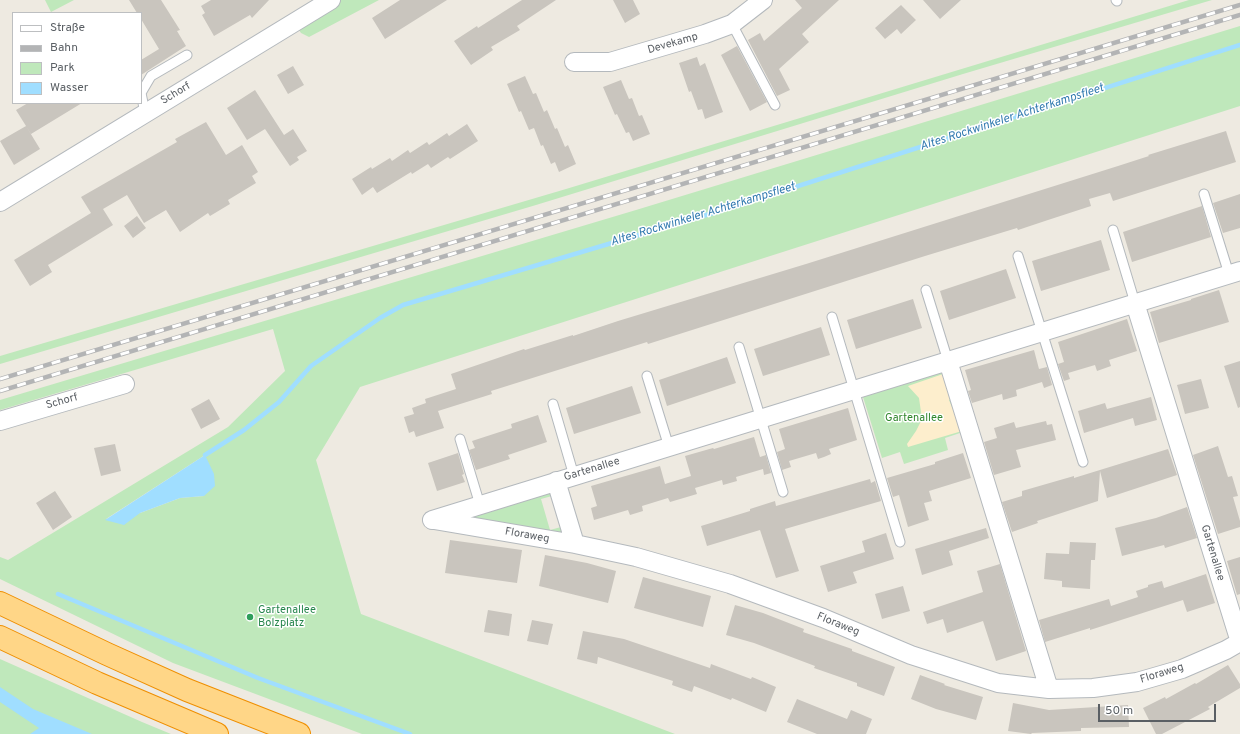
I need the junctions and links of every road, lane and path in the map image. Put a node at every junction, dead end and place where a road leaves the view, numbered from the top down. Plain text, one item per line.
1 (331, 0) edge
2 (763, 0) edge
3 (732, 24) junction
4 (187, 55) dead end
5 (574, 62) dead end
6 (142, 91) edge
7 (142, 98) edge
8 (775, 106) dead end
9 (145, 113) junction
10 (1204, 194) dead end
11 (0, 202) edge
12 (1113, 230) dead end
13 (1018, 256) dead end
14 (1237, 274) edge
15 (926, 290) dead end
16 (1135, 303) junction
17 (832, 317) dead end
18 (1042, 332) junction
19 (739, 347) dead end
20 (948, 361) junction
21 (647, 376) dead end
22 (124, 384) dead end
23 (854, 390) junction
24 (553, 404) dead end
25 (760, 418) junction
26 (0, 421) edge
27 (460, 439) dead end
28 (669, 447) junction
29 (1083, 462) dead end
30 (574, 476) junction
31 (556, 481) junction
32 (783, 492) dead end
33 (480, 505) junction
34 (432, 520) joint
35 (900, 542) dead end
36 (575, 544) junction
37 (0, 603) edge
38 (0, 637) edge
39 (1240, 642) edge
40 (1049, 689) junction
41 (217, 734) edge
42 (300, 734) edge

1 - 9 street, Schorf
2 - 3 street, Devekamp
3 - 5 street, Devekamp
3 - 8 lane
4 - 6 lane
7 - 9 lane
9 - 11 street, Schorf
10 - 14 lane
12 - 16 lane
13 - 18 lane
14 - 16 street, Gartenallee
15 - 20 lane
16 - 18 street, Gartenallee
16 - 39 street, Gartenallee
17 - 23 lane
18 - 20 street, Gartenallee
18 - 29 lane
19 - 25 lane
20 - 23 street, Gartenallee
20 - 40 street
21 - 28 lane
22 - 26 street, Schorf
23 - 25 street, Gartenallee
23 - 35 lane
24 - 30 lane
25 - 28 street, Gartenallee
25 - 32 lane
27 - 33 lane
28 - 30 street, Gartenallee
30 - 31 street, Gartenallee
31 - 33 street, Gartenallee
31 - 36 street, Gartenallee
33 - 34 street, Gartenallee
34 - 36 street, Floraweg
36 - 40 street, Floraweg
37 - 42 highway
38 - 41 highway
39 - 40 street, Floraweg

